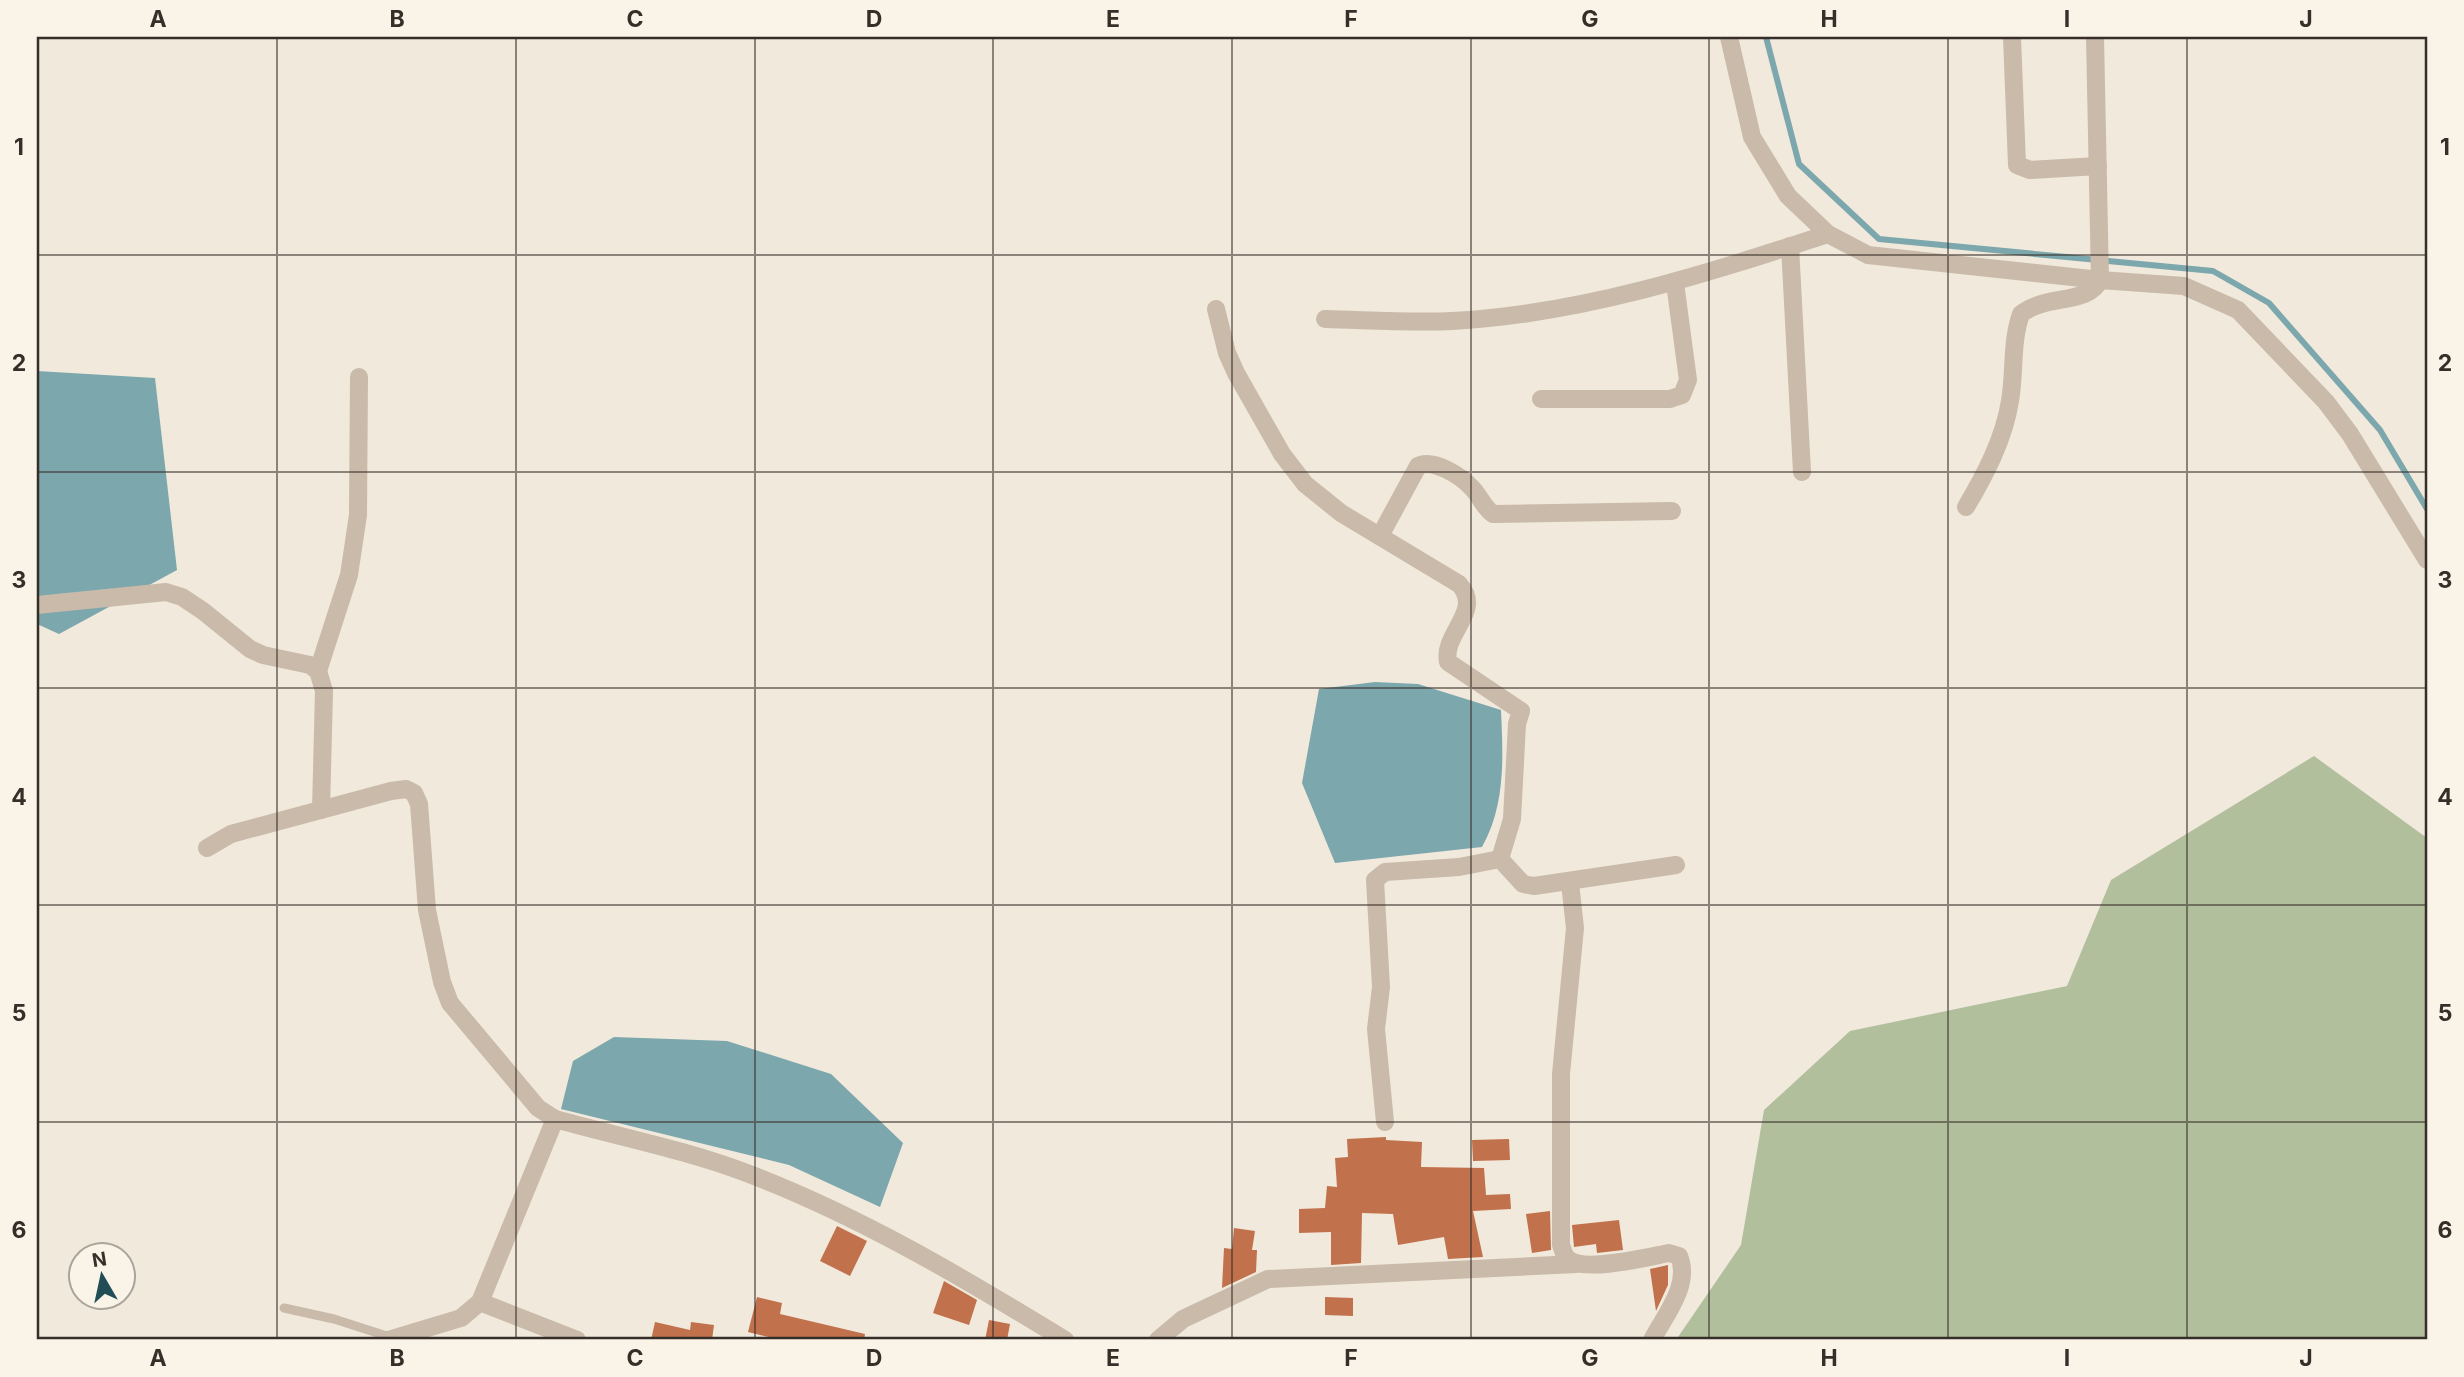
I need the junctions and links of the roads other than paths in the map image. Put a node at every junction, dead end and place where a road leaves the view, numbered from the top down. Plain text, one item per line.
1 (1729, 37) edge
2 (2012, 37) edge
3 (2095, 37) edge
4 (2098, 166) junction
5 (1828, 234) junction
6 (1790, 246) junction
7 (2100, 276) junction
8 (1675, 283) junction
9 (1216, 309) dead end
10 (1325, 320) dead end
11 (359, 377) dead end
12 (1541, 399) dead end
13 (1802, 472) dead end
14 (1966, 507) dead end
15 (1672, 511) dead end
16 (1380, 536) junction
17 (2427, 559) edge
18 (37, 605) edge
19 (318, 671) junction
20 (321, 810) junction
21 (207, 848) dead end
22 (1500, 859) junction
23 (1676, 865) dead end
24 (1570, 883) junction
25 (555, 1119) junction
26 (1385, 1122) dead end
27 (1576, 1264) junction
28 (480, 1302) junction
29 (284, 1308) dead end
30 (391, 1339) edge
31 (577, 1340) edge
32 (1065, 1340) edge
33 (1158, 1340) edge
34 (1651, 1340) edge

1 - 5 street
2 - 4 street
3 - 4 street
4 - 7 street
5 - 6 street
5 - 7 street
6 - 8 street
6 - 13 street
7 - 14 street
7 - 17 street
8 - 10 street
8 - 12 street
9 - 16 street
11 - 19 street
15 - 16 street
16 - 22 street
18 - 19 street
19 - 20 street
20 - 21 street
20 - 25 street
22 - 24 street
22 - 26 street
23 - 24 street
24 - 27 street
25 - 28 street
25 - 32 street
27 - 33 street
27 - 34 street
28 - 30 street
28 - 31 street
29 - 30 lane

